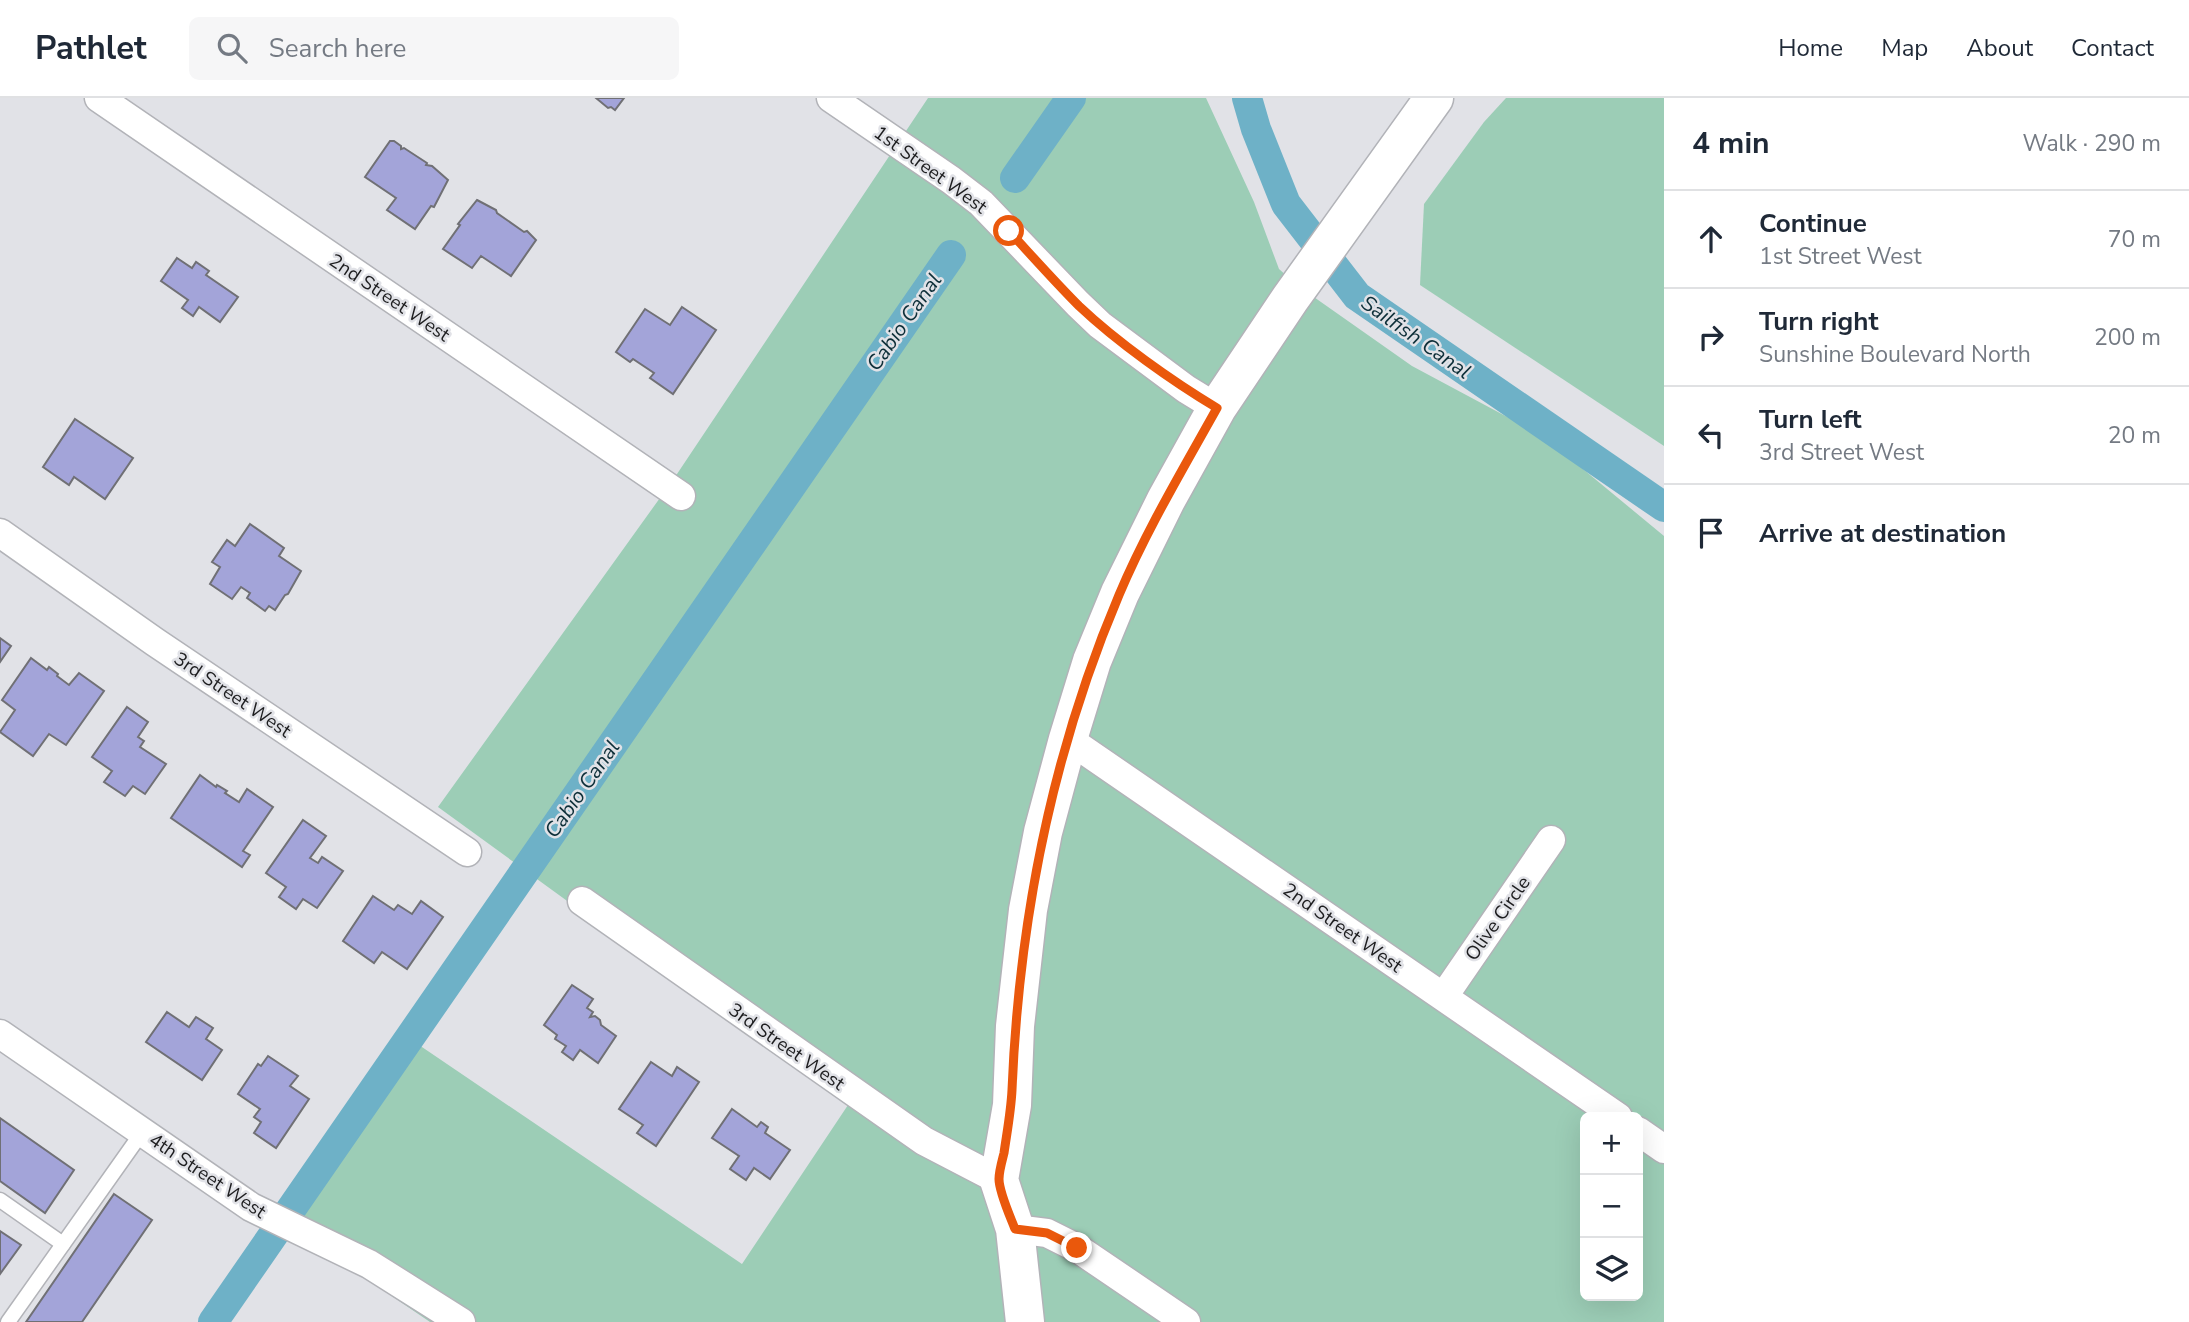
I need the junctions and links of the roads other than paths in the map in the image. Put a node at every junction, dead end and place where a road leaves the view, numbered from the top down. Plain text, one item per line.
1 (99, 98) edge
2 (831, 98) edge
3 (1434, 98) edge
4 (1217, 408) junction
5 (681, 496) dead end
6 (0, 533) edge
7 (1068, 739) junction
8 (1551, 840) dead end
9 (467, 852) dead end
10 (582, 901) dead end
11 (1444, 996) junction
12 (0, 1034) edge
13 (1611, 1112) edge
14 (143, 1131) junction
15 (1643, 1134) edge
16 (1664, 1149) edge
17 (999, 1180) junction
18 (0, 1200) edge
19 (1015, 1229) junction
20 (63, 1244) junction
21 (8, 1322) edge
22 (461, 1322) edge
23 (1026, 1322) edge
24 (1186, 1322) edge

1 - 5 street, 2nd Street West
2 - 4 street, 1st Street West
3 - 4 street
4 - 7 street
6 - 9 street, 3rd Street West
7 - 11 street, 2nd Street West
7 - 17 street
8 - 11 street, Olive Circle
10 - 17 street, 3rd Street West
11 - 13 street, 2nd Street West
12 - 14 street, 4th Street West
14 - 20 lane
14 - 22 street, 4th Street West
15 - 16 street
17 - 19 street
18 - 20 lane
19 - 23 street
19 - 24 street
20 - 21 lane

